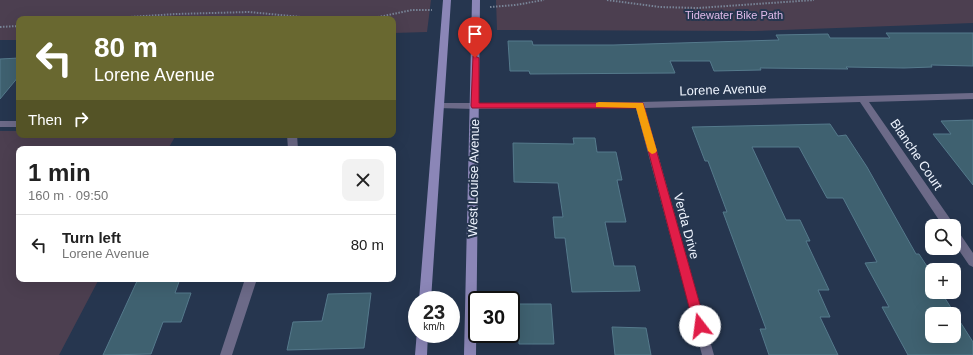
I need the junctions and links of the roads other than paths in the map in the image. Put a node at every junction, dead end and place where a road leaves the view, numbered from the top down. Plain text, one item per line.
1 (447, 0) edge
2 (476, 0) edge
3 (973, 96) edge
4 (862, 98) junction
5 (640, 105) junction
6 (439, 106) junction
7 (475, 106) junction
8 (0, 124) edge
9 (16, 124) edge
10 (944, 219) edge
11 (961, 244) edge
12 (973, 262) edge
13 (250, 282) edge
14 (426, 291) edge
15 (422, 343) edge
16 (226, 355) edge
17 (421, 355) edge
18 (470, 355) edge
19 (708, 355) edge

1 - 6 main road
2 - 7 main road, West Louise Avenue
3 - 4 street, Lorene Avenue
4 - 5 street, Lorene Avenue
4 - 10 street, Blanche Court
5 - 7 street, Lorene Avenue
5 - 19 street, Verda Drive
6 - 7 street, Lorene Avenue
6 - 14 main road
7 - 18 main road, West Louise Avenue
8 - 9 street
11 - 12 street
13 - 16 street
15 - 17 main road

